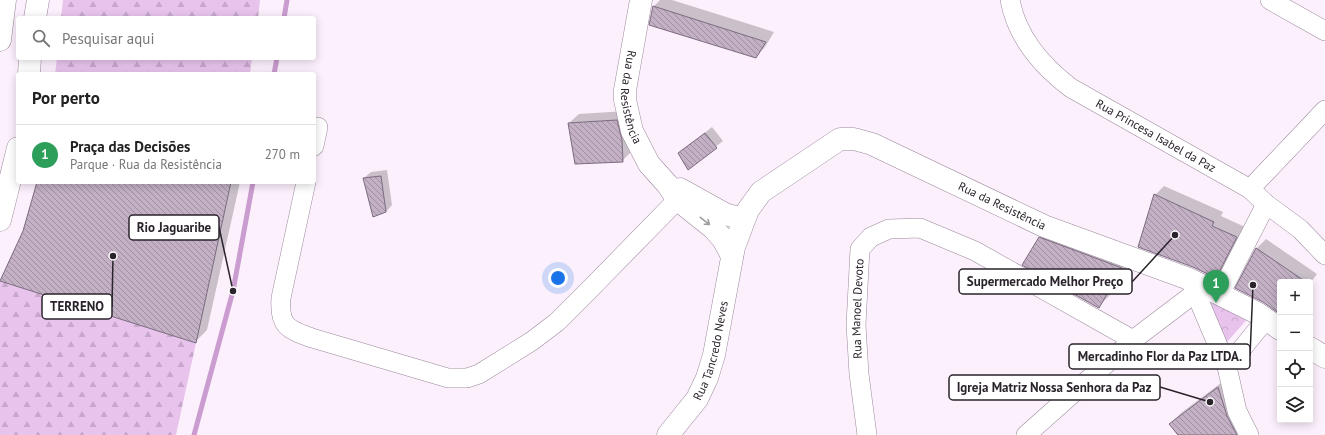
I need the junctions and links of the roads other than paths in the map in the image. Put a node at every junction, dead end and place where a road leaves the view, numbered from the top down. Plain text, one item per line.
1 (5, 0) edge
2 (38, 0) edge
3 (641, 0) edge
4 (1010, 0) edge
5 (1270, 0) edge
6 (35, 16) edge
7 (1325, 31) edge
8 (0, 40) edge
9 (30, 60) edge
10 (29, 72) edge
11 (1325, 110) edge
12 (318, 127) dead end
13 (316, 136) edge
14 (16, 156) edge
15 (306, 184) edge
16 (1250, 189) junction
17 (677, 192) junction
18 (1266, 204) junction
19 (743, 219) junction
20 (0, 220) edge
21 (1325, 255) edge
22 (732, 256) junction
23 (1192, 286) junction
24 (1220, 294) junction
25 (1273, 324) edge
26 (1133, 340) junction
27 (1313, 350) edge
28 (1325, 357) edge
29 (1227, 367) junction
30 (673, 433) edge
31 (867, 435) edge
32 (1026, 435) edge
33 (1249, 435) edge

1 - 8 street
2 - 6 street
3 - 17 street, Rua da Resistência
4 - 16 street, Rua Princesa Isabel da Paz
5 - 7 street
9 - 10 street
11 - 16 street
12 - 13 street
14 - 20 street
15 - 17 street
16 - 18 street, Rua Princesa Isabel da Paz
17 - 19 street, Rua da Resistência
17 -> 22 street, Rua da Resistência
18 - 21 street, Rua Princesa Isabel da Paz
18 - 24 street
19 - 22 street, Rua da Resistência
19 - 23 street, Rua da Resistência
22 - 30 street, Rua Tancredo Neves
23 - 24 street, Rua da Resistência
23 - 26 street
23 - 29 street
24 - 25 street, Rua da Resistência
25 - 29 street
26 - 31 street, Rua Manoel Devoto
26 - 32 street
27 - 28 street
29 - 33 street

